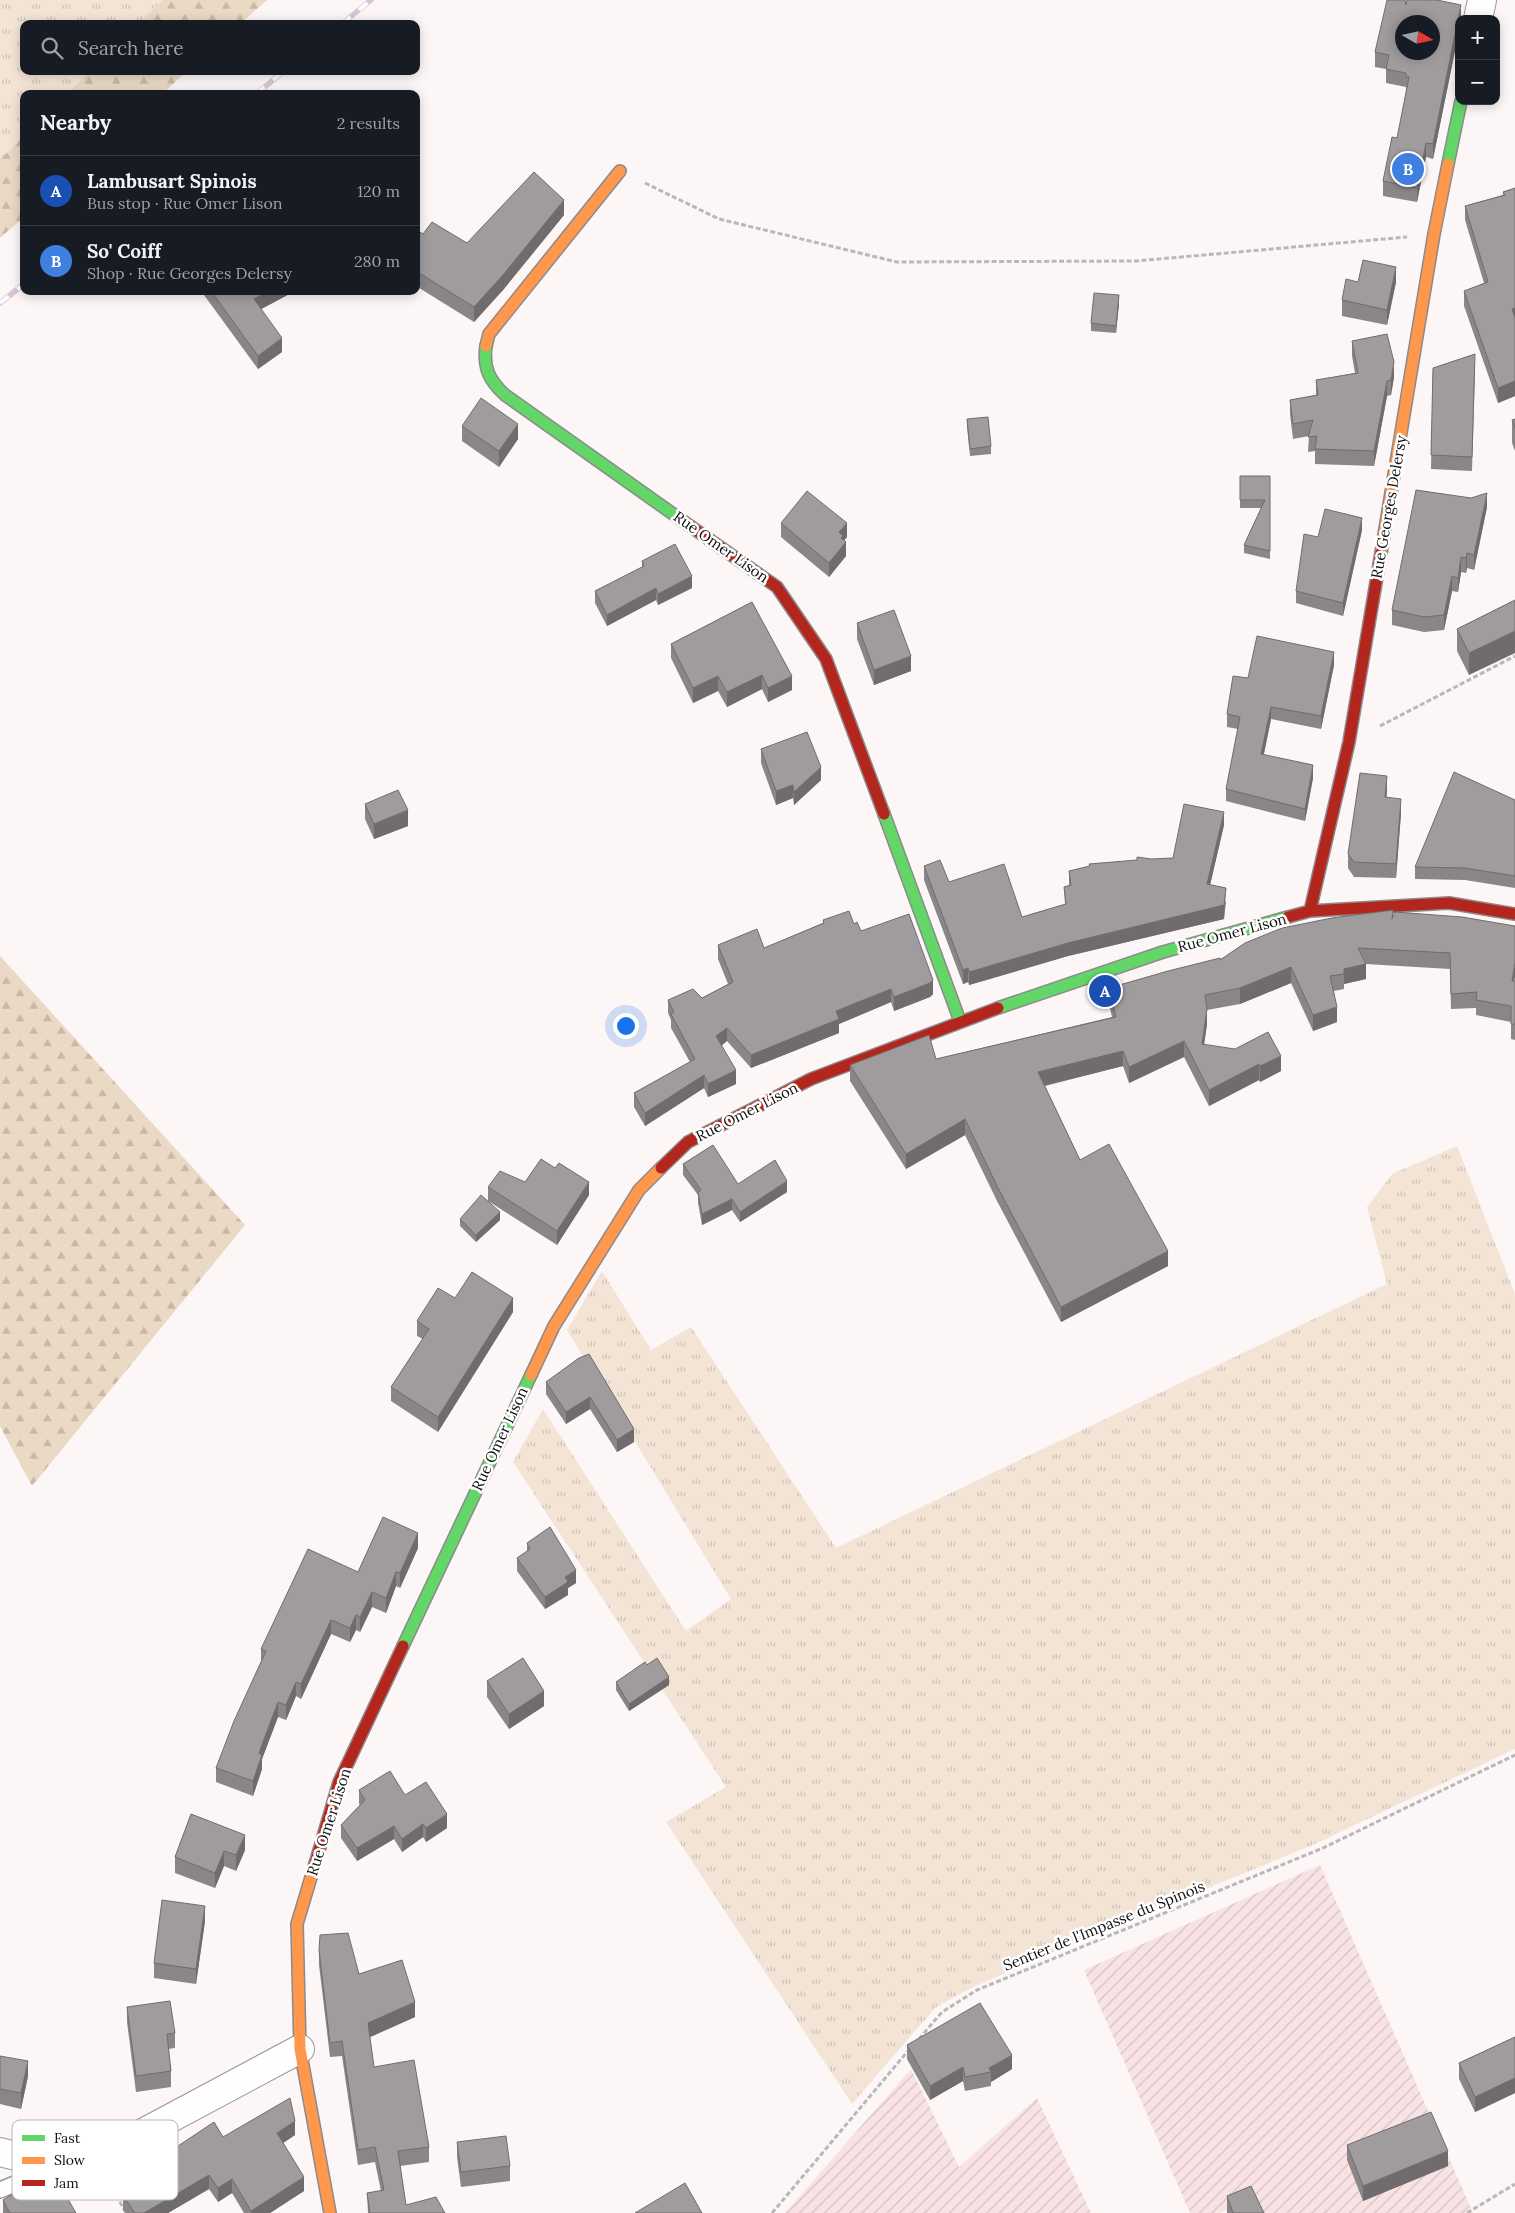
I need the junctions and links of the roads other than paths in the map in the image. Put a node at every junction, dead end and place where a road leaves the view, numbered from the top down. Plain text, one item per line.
1 (1482, 0) edge
2 (1479, 15) edge
3 (1460, 105) edge
4 (620, 171) road end
5 (1310, 911) junction
6 (1515, 914) edge
7 (960, 1022) junction
8 (300, 2049) junction
9 (167, 2120) edge
10 (12, 2185) edge
11 (0, 2190) edge
12 (330, 2213) edge

1 - 2 street
3 - 5 street, Rue Georges Delersy
4 - 7 street, Rue Omer Lison
5 - 6 street, Rue Omer Lison
5 - 7 street, Rue Omer Lison
7 - 8 street, Rue Omer Lison
8 - 9 street
8 - 12 street, Rue Omer Lison
10 - 11 lane

